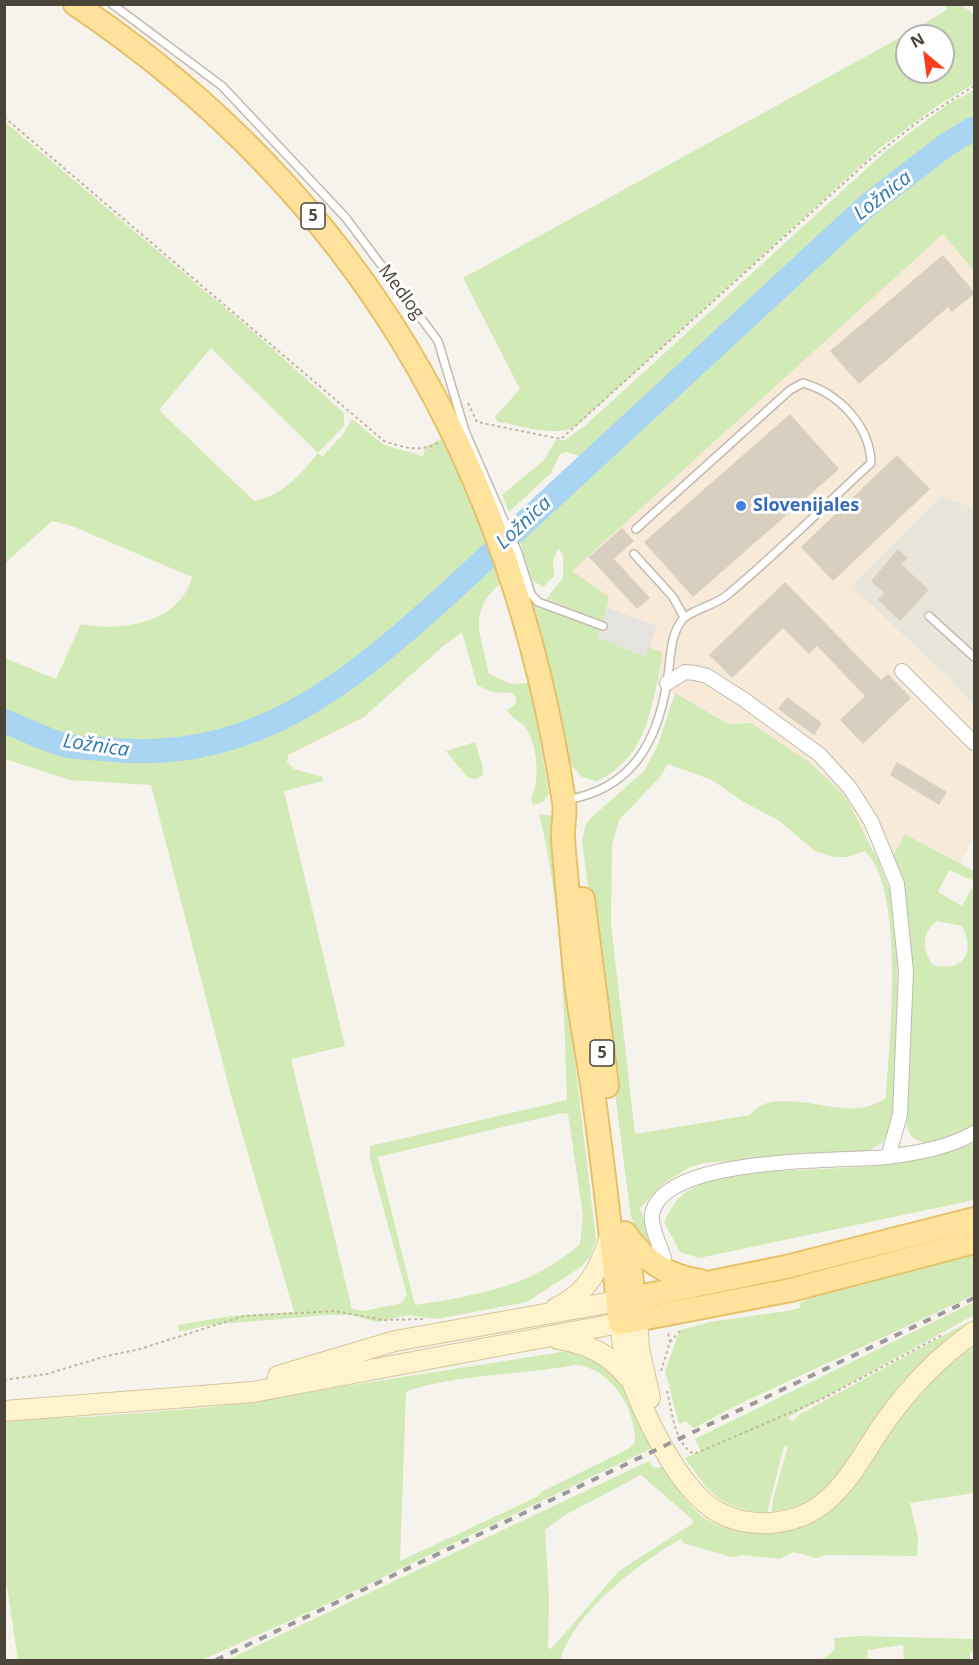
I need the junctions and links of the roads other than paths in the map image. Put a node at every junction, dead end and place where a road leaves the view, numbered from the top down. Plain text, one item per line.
1 (75, 4) edge
2 (112, 4) edge
3 (636, 529) dead end
4 (634, 554) dead end
5 (929, 616) dead end
6 (684, 617) junction
7 (603, 626) dead end
8 (975, 657) edge
9 (902, 671) dead end
10 (667, 683) junction
11 (975, 742) edge
12 (564, 805) junction
13 (975, 1133) edge
14 (888, 1156) junction
15 (975, 1218) edge
16 (617, 1234) junction
17 (975, 1242) edge
18 (664, 1258) dead end
19 (711, 1282) junction
20 (627, 1311) junction
21 (543, 1314) junction
22 (975, 1332) edge
23 (547, 1337) junction
24 (633, 1383) junction
25 (200, 1396) junction
26 (4, 1411) edge
27 (662, 1442) junction

1 - 12 main road, 5
2 - 7 lane, Medlog
3 - 6 lane
4 - 6 lane
5 - 8 lane
6 - 10 lane
9 - 11 street
10 - 12 lane
10 - 14 street
12 - 16 main road, 5
13 - 14 street
14 - 18 street
15 - 19 main road
16 - 19 main road
16 - 20 main road, 5
16 - 21 main road
17 - 20 main road
19 - 20 main road
20 - 21 main road
20 - 23 main road
20 - 24 main road
20 - 27 main road
21 - 25 main road
22 - 27 main road
23 - 24 main road
23 - 25 main road
24 - 27 main road
25 - 26 main road

